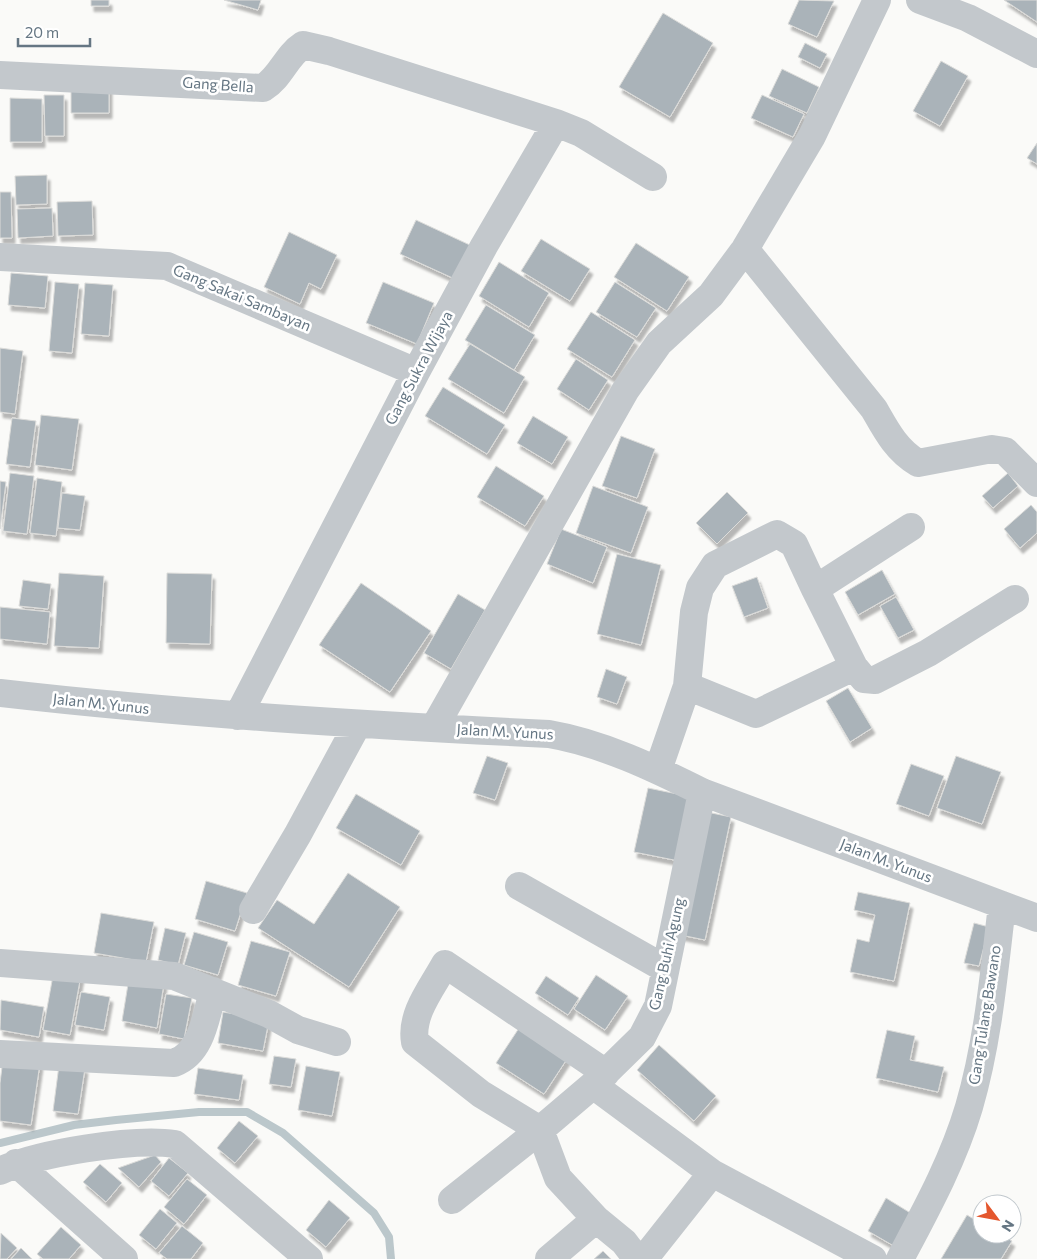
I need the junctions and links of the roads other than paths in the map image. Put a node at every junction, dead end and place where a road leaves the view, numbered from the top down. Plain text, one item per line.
1 (877, 0) edge
2 (920, 0) edge
3 (973, 9) edge
4 (1037, 54) edge
5 (0, 76) edge
6 (556, 123) junction
7 (652, 177) dead end
8 (745, 249) junction
9 (0, 257) edge
10 (416, 372) junction
11 (1037, 482) edge
12 (911, 527) dead end
13 (815, 589) junction
14 (1015, 599) dead end
15 (854, 666) junction
16 (687, 686) junction
17 (0, 693) edge
18 (238, 716) junction
19 (357, 725) junction
20 (434, 728) junction
21 (650, 768) junction
22 (702, 792) junction
23 (519, 886) dead end
24 (1002, 905) junction
25 (253, 910) dead end
26 (1037, 918) edge
27 (0, 963) edge
28 (664, 968) junction
29 (213, 991) junction
30 (338, 1042) dead end
31 (0, 1054) edge
32 (600, 1079) junction
33 (540, 1130) junction
34 (8, 1167) edge
35 (712, 1173) junction
36 (452, 1200) dead end
37 (596, 1219) junction
38 (124, 1259) edge
39 (309, 1259) edge
40 (549, 1259) edge
41 (637, 1259) edge
42 (644, 1259) edge
43 (874, 1259) edge
44 (900, 1259) edge

1 - 8 street
2 - 3 street
3 - 4 street
5 - 6 street, Gang Bella
6 - 7 street
6 - 10 street, Gang Sukra Wijaya
8 - 11 street
8 - 20 street
9 - 10 street, Gang Sakai Sambayan
10 - 18 street, Gang Sukra Wijaya
12 - 13 street
13 - 15 street
13 - 16 street
14 - 15 street
15 - 16 street
16 - 21 street
17 - 18 street, Jalan M. Yunus
18 - 19 street, Jalan M. Yunus
19 - 20 street, Jalan M. Yunus
19 - 25 street
20 - 21 street, Jalan M. Yunus
21 - 22 street, Jalan M. Yunus
22 - 24 street, Jalan M. Yunus
22 - 28 street, Gang Buhi Agung
23 - 28 street
24 - 26 street, Jalan M. Yunus
24 - 44 street, Gang Tulang Bawano
27 - 29 street
28 - 32 street, Gang Buhi Agung
29 - 30 street
29 - 31 street
32 - 33 street, Gang Buhi Agung
32 - 33 street
32 - 35 street
33 - 36 street, Gang Buhi Agung
33 - 37 street
34 - 38 street
34 - 39 street
35 - 42 street
35 - 43 street
37 - 40 street
37 - 41 street

